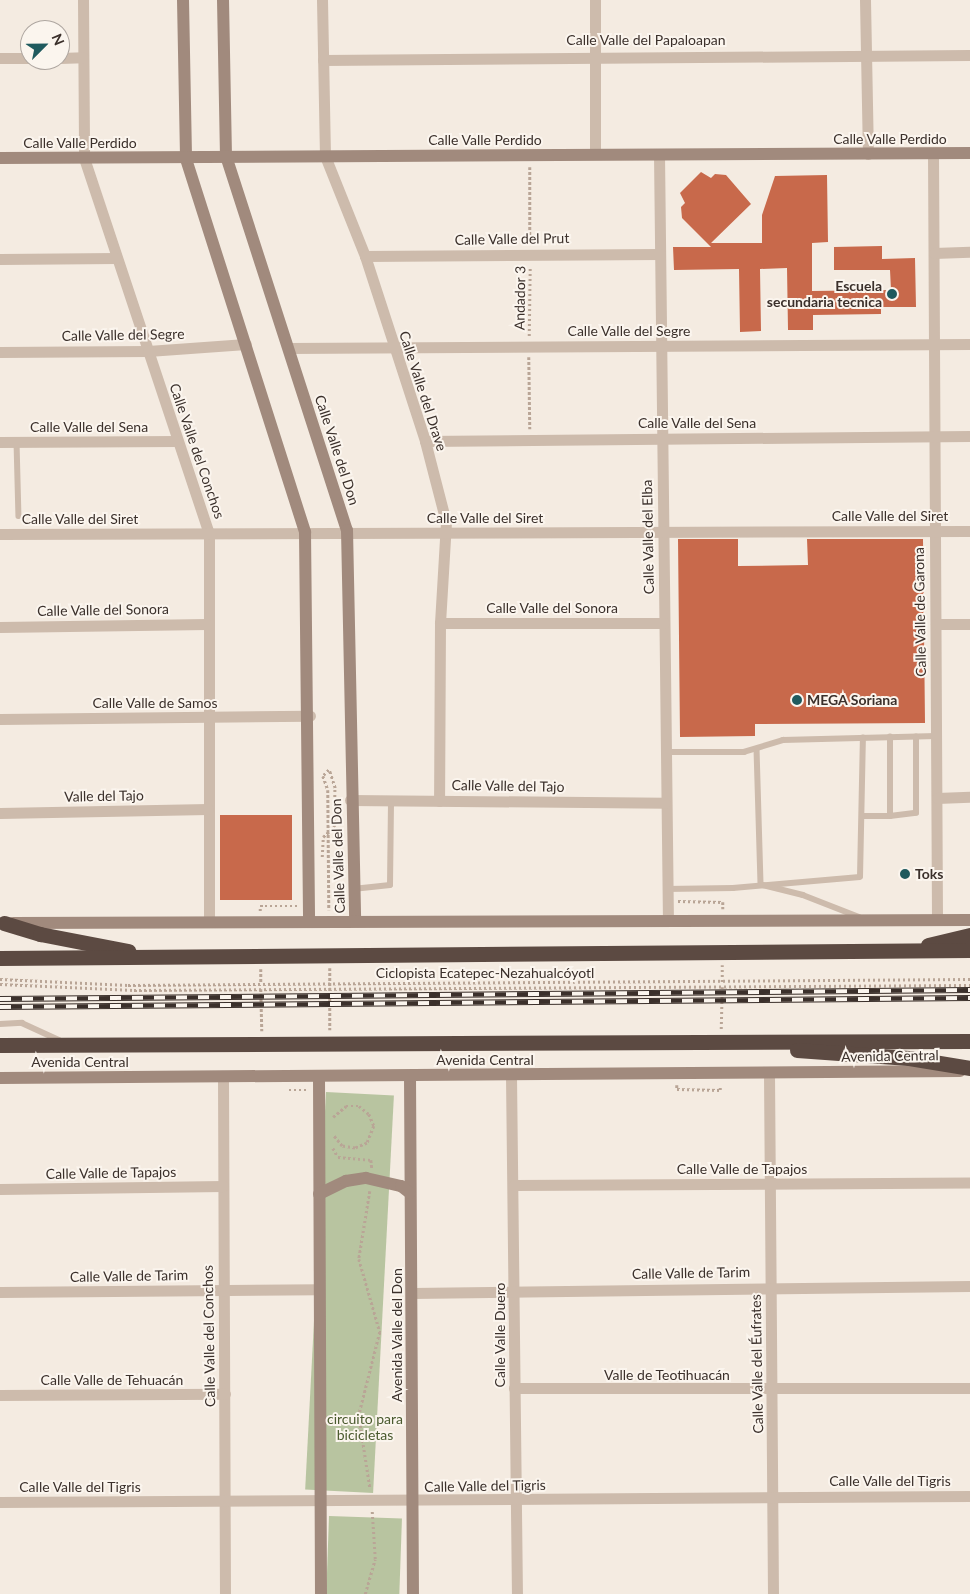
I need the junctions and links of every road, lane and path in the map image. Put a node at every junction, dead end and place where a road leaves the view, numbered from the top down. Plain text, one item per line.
1 (82, 0) edge
2 (183, 0) edge
3 (223, 0) edge
4 (322, 0) edge
5 (595, 0) edge
6 (865, 0) edge
7 (866, 54) junction
8 (970, 54) edge
9 (595, 55) junction
10 (83, 57) junction
11 (0, 58) edge
12 (20, 58) edge
13 (70, 58) edge
14 (323, 60) junction
15 (970, 153) edge
16 (595, 154) junction
17 (659, 154) junction
18 (868, 154) junction
19 (933, 154) junction
20 (530, 155) junction
21 (226, 156) junction
22 (325, 156) junction
23 (0, 158) edge
24 (84, 158) junction
25 (186, 159) junction
26 (970, 252) edge
27 (934, 253) junction
28 (530, 254) junction
29 (660, 254) junction
30 (364, 256) junction
31 (116, 258) junction
32 (0, 259) edge
33 (246, 344) junction
34 (934, 344) junction
35 (970, 344) edge
36 (529, 346) junction
37 (661, 346) junction
38 (288, 348) junction
39 (392, 348) junction
40 (148, 351) junction
41 (0, 352) edge
42 (970, 436) edge
43 (934, 437) junction
44 (662, 438) junction
45 (177, 441) junction
46 (425, 441) junction
47 (530, 441) junction
48 (0, 442) edge
49 (17, 442) junction
50 (19, 516) dead end
51 (347, 530) junction
52 (663, 531) junction
53 (970, 531) edge
54 (305, 532) junction
55 (933, 532) junction
56 (0, 534) edge
57 (209, 534) junction
58 (442, 534) junction
59 (440, 623) junction
60 (664, 623) junction
61 (207, 624) junction
62 (936, 624) junction
63 (970, 624) edge
64 (0, 627) edge
65 (310, 716) junction
66 (0, 718) edge
67 (208, 718) junction
68 (936, 736) junction
69 (890, 737) junction
70 (916, 737) junction
71 (863, 738) junction
72 (757, 749) junction
73 (664, 752) junction
74 (332, 772) dead end
75 (970, 797) edge
76 (937, 798) junction
77 (350, 800) junction
78 (391, 801) junction
79 (439, 801) junction
80 (665, 803) junction
81 (208, 809) junction
82 (0, 813) edge
83 (862, 816) junction
84 (890, 816) junction
85 (322, 864) dead end
86 (761, 884) junction
87 (353, 889) junction
88 (666, 889) junction
89 (692, 901) dead end
90 (308, 906) junction
91 (723, 912) dead end
92 (260, 915) dead end
93 (668, 919) junction
94 (864, 919) junction
95 (937, 920) junction
96 (970, 920) edge
97 (355, 921) junction
98 (209, 922) junction
99 (309, 922) junction
100 (2, 923) edge
101 (970, 935) edge
102 (907, 950) junction
103 (970, 950) edge
104 (151, 957) junction
105 (0, 958) edge
106 (722, 962) dead end
107 (261, 964) dead end
108 (0, 979) edge
109 (970, 979) edge
110 (0, 984) edge
111 (970, 985) edge
112 (0, 1024) edge
113 (721, 1031) dead end
114 (262, 1041) dead end
115 (970, 1041) edge
116 (750, 1044) junction
117 (0, 1045) edge
118 (71, 1045) junction
119 (970, 1070) edge
120 (769, 1074) junction
121 (410, 1076) junction
122 (511, 1076) junction
123 (0, 1078) edge
124 (223, 1078) junction
125 (720, 1080) dead end
126 (319, 1084) junction
127 (677, 1089) dead end
128 (281, 1090) dead end
129 (328, 1122) junction
130 (325, 1132) junction
131 (372, 1179) junction
132 (970, 1183) edge
133 (771, 1184) junction
134 (514, 1185) junction
135 (223, 1186) junction
136 (0, 1189) edge
137 (410, 1193) junction
138 (319, 1194) junction
139 (970, 1286) edge
140 (223, 1287) junction
141 (771, 1287) junction
142 (319, 1289) junction
143 (515, 1290) junction
144 (0, 1292) edge
145 (412, 1293) junction
146 (514, 1388) junction
147 (970, 1388) edge
148 (772, 1390) junction
149 (225, 1394) junction
150 (0, 1395) edge
151 (773, 1495) junction
152 (970, 1496) edge
153 (516, 1501) junction
154 (0, 1502) edge
155 (320, 1502) junction
156 (371, 1502) junction
157 (413, 1502) junction
158 (226, 1503) junction
159 (225, 1594) edge
160 (321, 1594) edge
161 (365, 1594) edge
162 (413, 1594) edge
163 (517, 1594) edge
164 (773, 1594) edge

1 - 10 street, Calle Valle del Conchos
2 - 25 street, Calle Valle del Don
3 - 21 street, Calle Valle del Don
4 - 14 street, Calle Valle del Drave
5 - 9 street
6 - 7 street
7 - 8 street, Calle Valle del Papaloapan
7 - 9 street, Calle Valle del Papaloapan
7 - 18 street
9 - 14 street, Calle Valle del Papaloapan
9 - 16 street
10 - 13 street
10 - 24 street, Calle Valle del Conchos
11 - 12 street
14 - 22 street, Calle Valle del Drave
15 - 19 street, Calle Valle Perdido
16 - 17 street, Calle Valle Perdido
16 - 20 street, Calle Valle Perdido
17 - 18 street, Calle Valle Perdido
17 - 29 street, Calle Valle del Elba
18 - 19 street, Calle Valle Perdido
19 - 27 street, Calle Valle de Garona
20 - 22 street, Calle Valle Perdido
20 - 28 path, Andador 3
21 - 22 street, Calle Valle Perdido
21 - 25 street, Calle Valle Perdido
21 - 38 street, Calle Valle del Don
22 - 30 street, Calle Valle del Drave
23 - 24 street, Calle Valle Perdido
24 - 25 street, Calle Valle Perdido
24 - 31 street, Calle Valle del Conchos
25 - 33 street, Calle Valle del Don
26 - 27 street
27 - 34 street, Calle Valle de Garona
28 - 29 street, Calle Valle del Prut
28 - 30 street, Calle Valle del Prut
28 - 36 path, Andador 3
29 - 37 street, Calle Valle del Elba
30 - 39 street, Calle Valle del Drave
31 - 32 street
31 - 40 street, Calle Valle del Conchos
33 - 40 street, Calle Valle del Segre
33 - 54 street, Calle Valle del Don
34 - 35 street, Calle Valle del Segre
34 - 37 street, Calle Valle del Segre
34 - 43 street, Calle Valle de Garona
36 - 37 street, Calle Valle del Segre
36 - 39 street, Calle Valle del Segre
36 - 47 path, Andador 3
37 - 44 street, Calle Valle del Elba
38 - 39 street, Calle Valle del Segre
38 - 51 street, Calle Valle del Don
39 - 46 street, Calle Valle del Drave
40 - 41 street, Calle Valle del Segre
40 - 45 street, Calle Valle del Conchos
42 - 43 street, Calle Valle del Sena
43 - 44 street, Calle Valle del Sena
43 - 55 street, Calle Valle de Garona
44 - 47 street, Calle Valle del Sena
44 - 52 street, Calle Valle del Elba
45 - 49 street, Calle Valle del Sena
45 - 57 street, Calle Valle del Conchos
46 - 47 street, Calle Valle del Sena
46 - 58 street, Calle Valle del Drave
48 - 49 street, Calle Valle del Sena
49 - 50 lane
51 - 54 street, Calle Valle del Siret
51 - 58 street, Calle Valle del Siret
51 - 77 street, Calle Valle del Don
52 - 55 street, Calle Valle del Siret
52 - 58 street, Calle Valle del Siret
52 - 60 street, Calle Valle del Elba
53 - 55 street, Calle Valle del Siret
54 - 57 street, Calle Valle del Siret
54 - 65 street, Calle Valle del Don
55 - 62 street, Calle Valle de Garona
56 - 57 street, Calle Valle del Siret
57 - 61 street, Calle Valle del Conchos
58 - 59 street, Calle Valle del Drave
59 - 60 street, Calle Valle del Sonora
59 - 79 street, Calle Valle del Drave
60 - 73 street, Calle Valle del Elba
61 - 64 street, Calle Valle del Sonora
61 - 67 street, Calle Valle del Conchos
62 - 63 street
62 - 68 street, Calle Valle de Garona
65 - 67 street, Calle Valle de Samos
65 - 90 street, Calle Valle del Don
66 - 67 street, Calle Valle de Samos
67 - 81 street, Calle Valle del Conchos
68 - 70 lane
68 - 76 street, Calle Valle de Garona
69 - 70 lane
69 - 71 lane
69 - 84 lane
70 - 84 lane
71 - 72 lane
71 - 83 lane
72 - 73 lane
72 - 86 lane
73 - 80 street, Calle Valle del Elba
74 - 85 path
75 - 76 street
76 - 95 street, Calle Valle de Garona
77 - 78 street, Calle Valle del Tajo
77 - 87 street, Calle Valle del Don
78 - 79 street, Calle Valle del Tajo
78 - 87 lane
79 - 80 street, Calle Valle del Tajo
80 - 88 street, Calle Valle del Elba
81 - 82 street, Valle del Tajo
81 - 98 street, Calle Valle del Conchos
83 - 84 lane
83 - 86 lane
86 - 88 lane
86 - 94 lane
87 - 97 street, Calle Valle del Don
88 - 93 street, Calle Valle del Elba
89 - 91 path
90 - 92 path
90 - 99 street, Calle Valle del Don
93 - 94 street
93 - 97 street
94 - 95 street
95 - 96 street
97 - 99 street
98 - 99 street
98 - 100 street
100 - 104 highway
101 - 102 highway
102 - 103 highway
102 - 104 highway
104 - 105 highway
106 - 113 path
107 - 114 path
108 - 109 path, Ciclopista Ecatepec-Nezahualcóyotl
110 - 111 path
112 - 118 lane
115 - 116 highway, Avenida Central
116 - 118 highway, Avenida Central
116 - 119 highway
117 - 118 highway, Avenida Central
119 - 120 street, Avenida Central
120 - 122 street, Avenida Central
120 - 133 street, Calle Valle del Éufrates
121 - 122 street, Avenida Central
121 - 126 street, Avenida Central
121 - 137 street, Avenida Valle del Don
122 - 134 street, Calle Valle Duero
123 - 124 street, Avenida Central
124 - 126 street, Avenida Central
124 - 135 street, Calle Valle del Conchos
125 - 127 path
126 - 128 path
126 - 130 street
129 - 130 path
129 - 130 path
129 - 131 path
130 - 138 street
131 - 137 street
131 - 138 street
131 - 156 path
132 - 133 street, Calle Valle de Tapajos
133 - 134 street, Calle Valle de Tapajos
133 - 141 street, Calle Valle del Éufrates
134 - 143 street, Calle Valle Duero
135 - 136 street, Calle Valle de Tapajos
135 - 140 street, Calle Valle del Conchos
137 - 145 street, Avenida Valle del Don
138 - 142 street
139 - 141 street, Calle Valle de Tarim
140 - 142 street, Calle Valle de Tarim
140 - 144 street, Calle Valle de Tarim
140 - 149 street, Calle Valle del Conchos
141 - 143 street, Calle Valle de Tarim
141 - 148 street, Calle Valle del Éufrates
142 - 155 street
143 - 145 street, Calle Valle de Tarim
143 - 146 street, Calle Valle Duero
145 - 157 street, Avenida Valle del Don
146 - 148 street, Valle de Teotihuacán
146 - 153 street, Calle Valle Duero
147 - 148 street, Valle de Teotihuacán
148 - 151 street, Calle Valle del Éufrates
149 - 150 street, Calle Valle de Tehuacán
149 - 158 street, Calle Valle del Conchos
151 - 152 street, Calle Valle del Tigris
151 - 153 street, Calle Valle del Tigris
151 - 164 street, Calle Valle del Éufrates
153 - 157 street, Calle Valle del Tigris
153 - 163 street, Calle Valle Duero
154 - 158 street, Calle Valle del Tigris
155 - 156 street, Calle Valle del Tigris
155 - 158 street, Calle Valle del Tigris
155 - 160 street
156 - 157 street, Calle Valle del Tigris
156 - 161 path
157 - 162 street, Avenida Valle del Don
158 - 159 street, Calle Valle del Conchos

